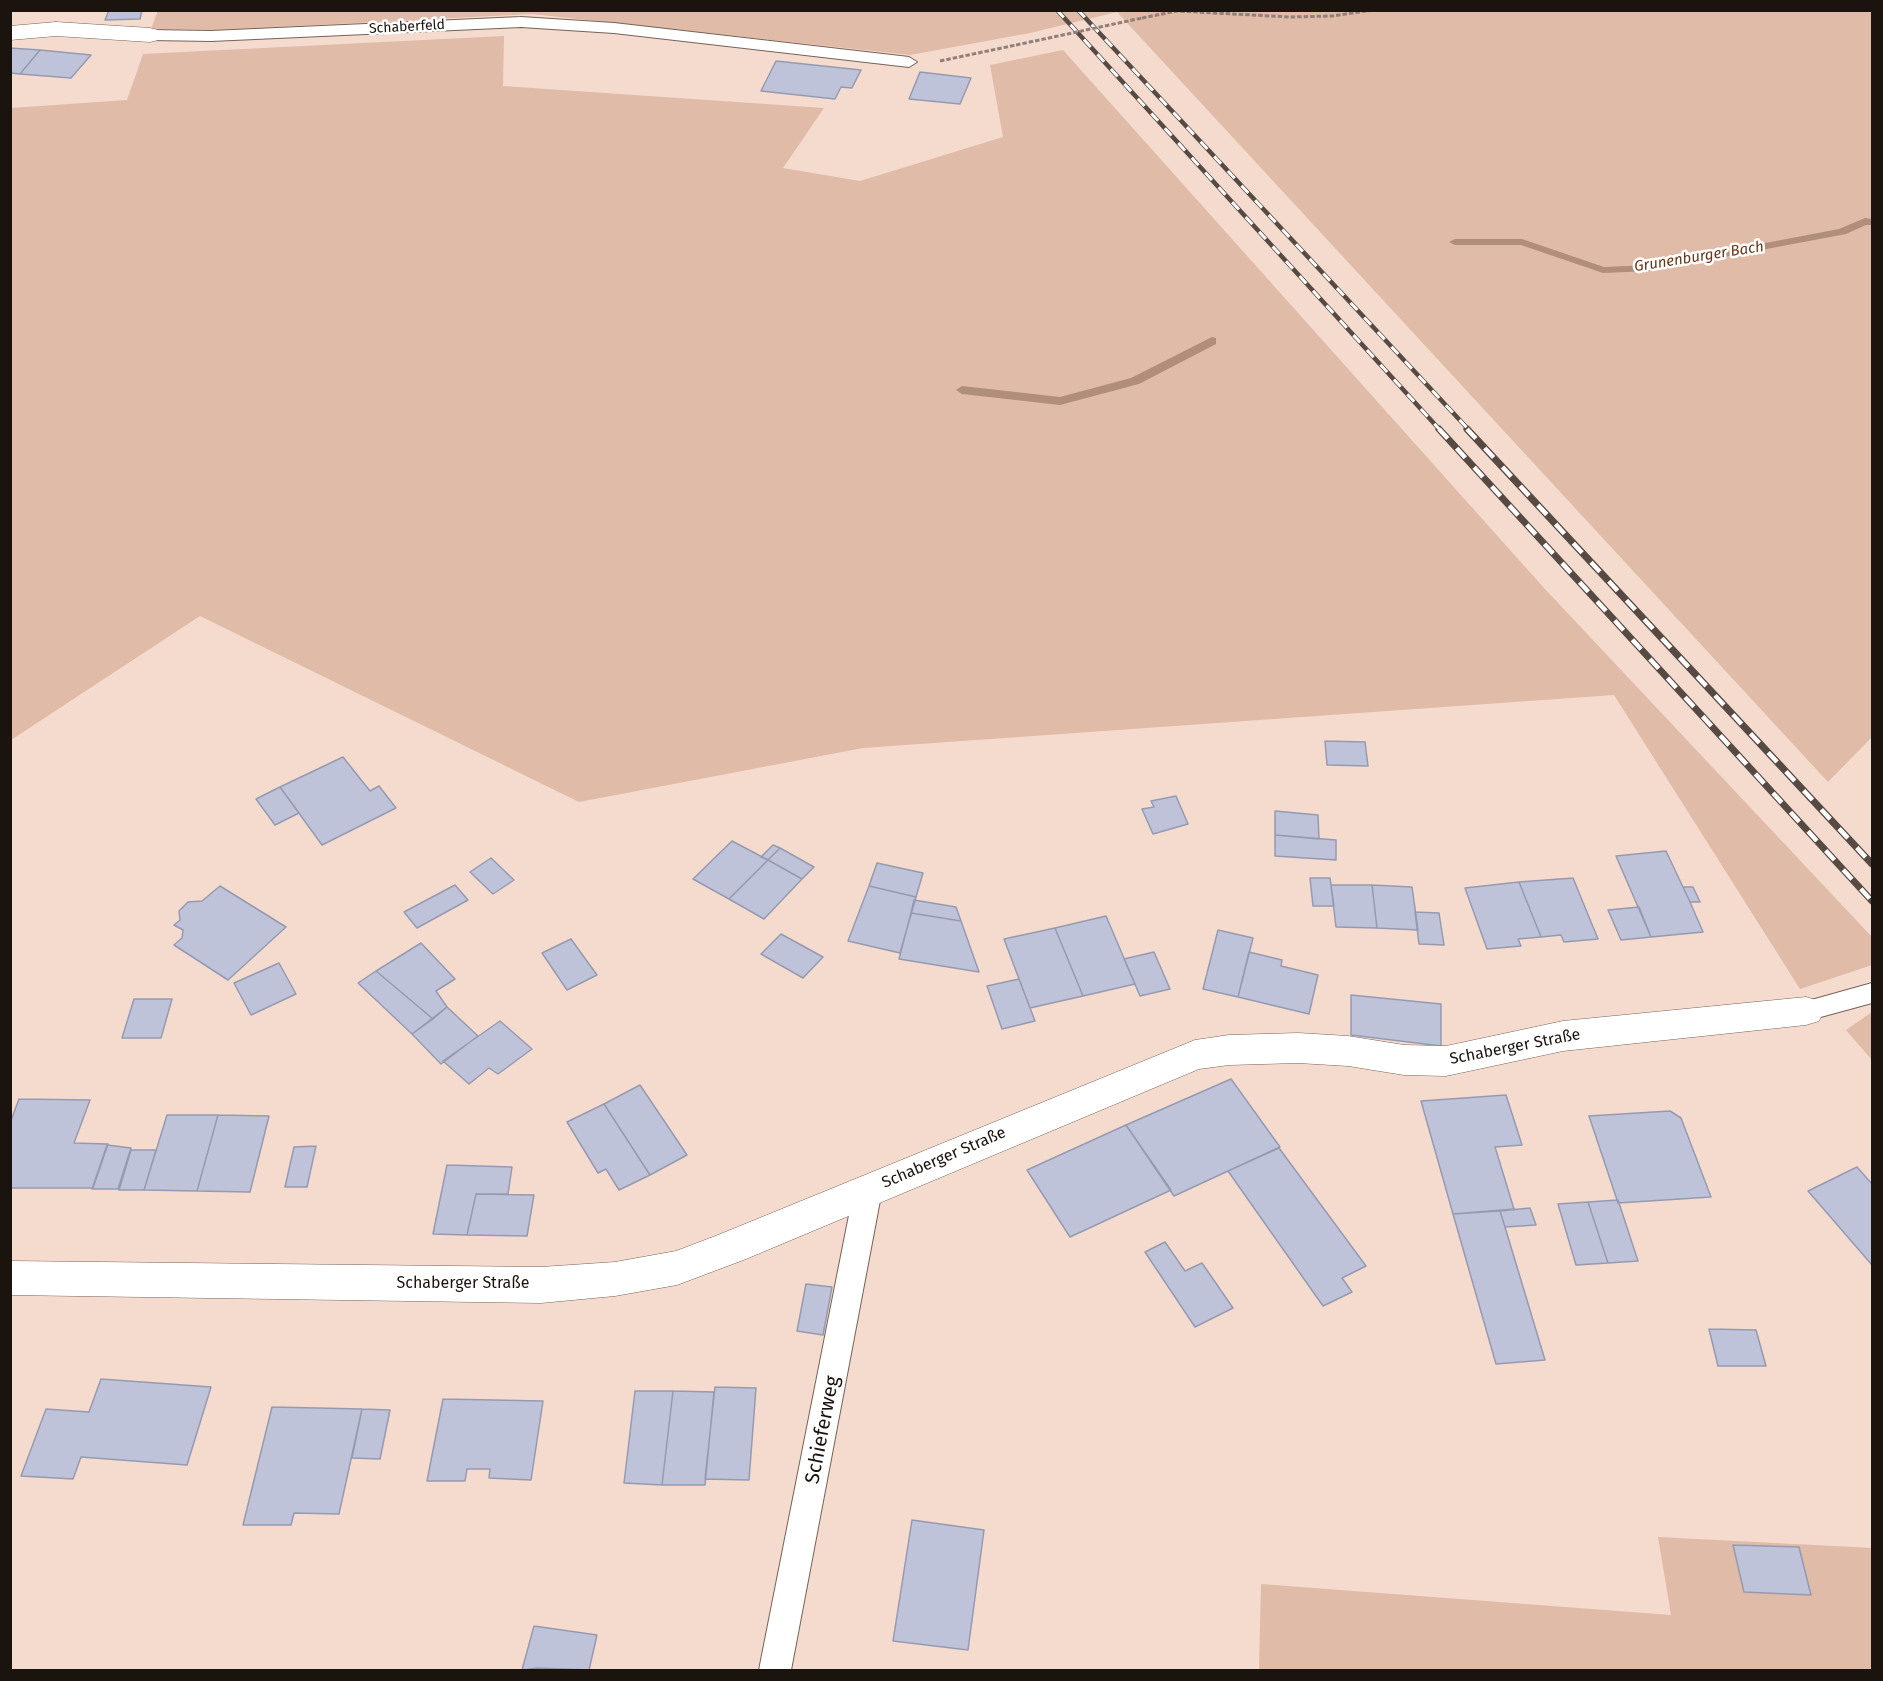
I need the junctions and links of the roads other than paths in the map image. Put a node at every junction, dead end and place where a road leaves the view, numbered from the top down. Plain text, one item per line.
1 (10, 33) edge
2 (150, 35) joint
3 (909, 62) road end
4 (1868, 994) edge
5 (1806, 1011) joint
6 (868, 1190) junction
7 (10, 1278) edge
8 (775, 1671) edge

1 - 2 street, Schaberfeld
2 - 3 lane, Schaberfeld
4 - 5 lane, Schaberger Straße
5 - 6 street, Schaberger Straße
6 - 7 street, Schaberger Straße
6 - 8 lane, Schieferweg

